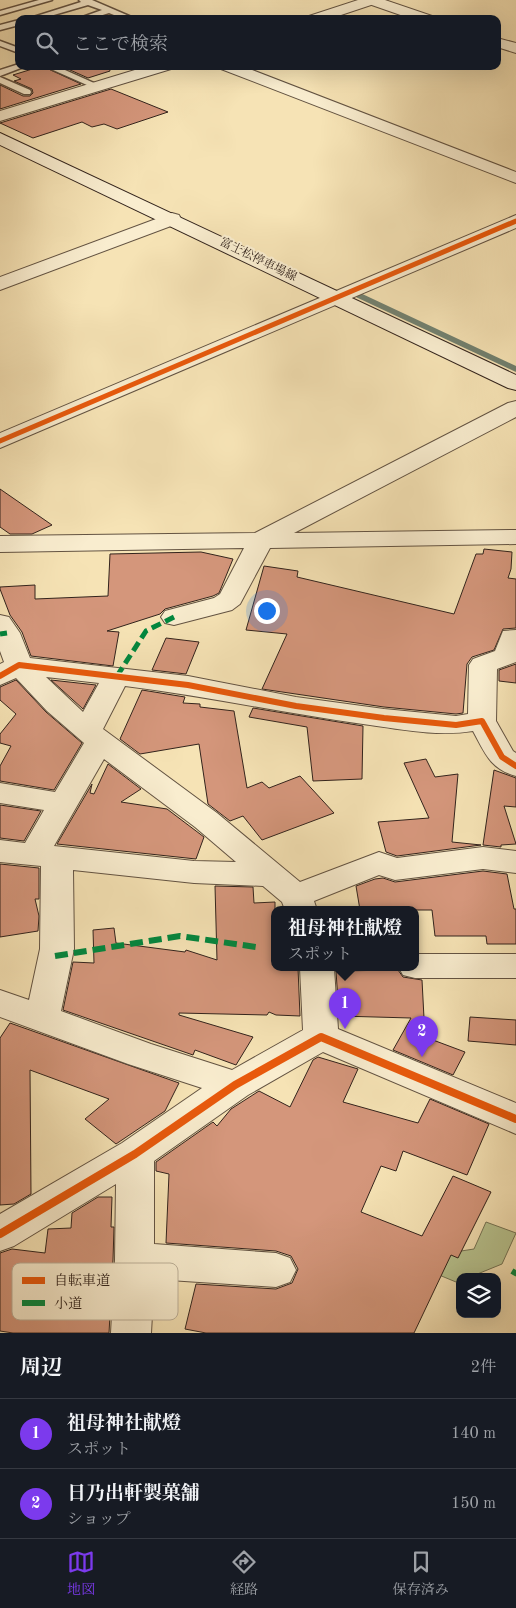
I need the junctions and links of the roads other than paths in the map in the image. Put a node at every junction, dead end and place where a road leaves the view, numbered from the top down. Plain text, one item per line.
1 (48, 0) edge
2 (86, 1) edge
3 (378, 1) edge
4 (110, 10) junction
5 (0, 14) edge
6 (43, 15) edge
7 (94, 15) edge
8 (122, 15) edge
9 (328, 15) edge
10 (416, 15) edge
11 (15, 23) edge
12 (0, 28) edge
13 (11, 39) dead end
14 (501, 43) edge
15 (0, 44) edge
16 (516, 48) edge
17 (15, 52) edge
18 (15, 68) edge
19 (59, 70) edge
20 (65, 70) edge
21 (153, 70) edge
22 (238, 70) edge
23 (0, 73) edge
24 (0, 80) edge
25 (102, 86) junction
26 (27, 92) dead end
27 (0, 116) edge
28 (0, 138) edge
29 (516, 178) edge
30 (172, 219) junction
31 (516, 221) edge
32 (0, 284) edge
33 (336, 297) junction
34 (516, 383) edge
35 (516, 408) edge
36 (0, 441) edge
37 (516, 537) edge
38 (261, 540) junction
39 (0, 544) edge
40 (174, 617) dead end
41 (0, 623) edge
42 (516, 638) edge
43 (10, 671) edge
44 (117, 676) junction
45 (482, 721) junction
46 (94, 736) junction
47 (516, 766) edge
48 (0, 793) edge
49 (63, 802) junction
50 (0, 851) edge
51 (46, 856) junction
52 (516, 862) edge
53 (271, 875) junction
54 (299, 903) edge
55 (419, 966) edge
56 (516, 966) edge
57 (317, 971) edge
58 (0, 1003) edge
59 (42, 1018) junction
60 (320, 1038) junction
61 (235, 1085) junction
62 (516, 1120) edge
63 (135, 1154) junction
64 (0, 1234) edge
65 (135, 1260) junction
66 (135, 1263) edge
67 (177, 1263) edge
68 (178, 1263) edge
69 (276, 1270) dead end
70 (132, 1320) edge
71 (131, 1333) edge

1 - 5 lane
2 - 4 lane
2 - 6 lane
3 - 9 street
3 - 10 street
4 - 7 lane
4 - 8 lane
11 - 12 lane
13 - 15 lane
14 - 16 street
15 - 17 lane
18 - 23 lane
19 - 25 lane
20 - 25 lane
21 - 25 street
22 - 29 street
24 - 26 lane
25 - 27 street
28 - 30 street, 富士松停車場線
30 - 32 street
30 - 33 street, 富士松停車場線
31 - 33 street
33 - 34 street, 富士松停車場線
33 - 36 street
35 - 38 street
37 - 38 street
38 - 39 street
38 - 40 street
41 - 43 street
42 - 45 street
43 - 44 street
43 - 46 street
44 - 45 street
44 - 46 street
45 - 47 street
46 - 49 street
46 - 53 street
48 - 49 street
49 - 51 street
50 - 51 street
51 - 53 street
51 - 59 street
52 - 54 street
53 - 54 street
55 - 56 street
57 - 60 street
58 - 59 street
59 - 61 street
60 - 61 street
60 - 62 street
61 - 63 street
63 - 64 street
63 - 65 street
65 - 66 street
65 - 67 street
68 - 69 street
70 - 71 street

